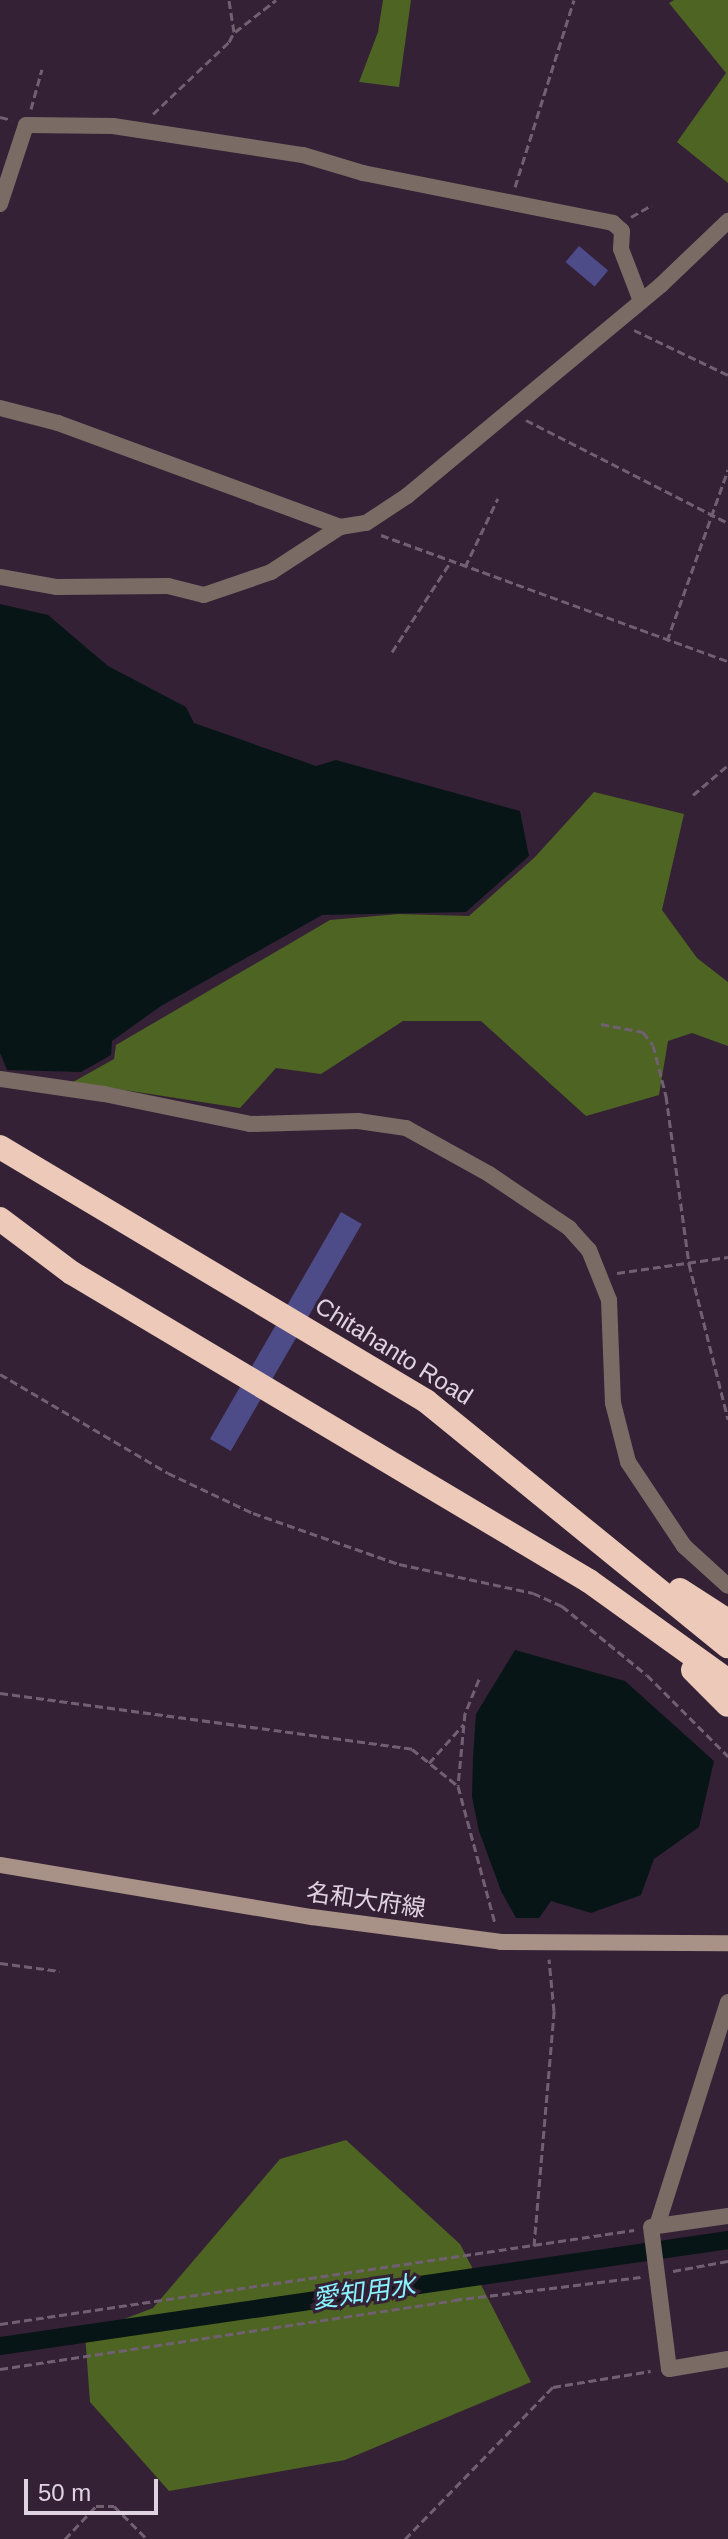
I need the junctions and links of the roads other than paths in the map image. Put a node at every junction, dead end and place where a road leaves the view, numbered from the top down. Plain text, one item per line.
1 (0, 204) edge
2 (728, 221) edge
3 (641, 301) junction
4 (0, 408) edge
5 (340, 527) junction
6 (0, 577) edge
7 (0, 1079) edge
8 (0, 1147) edge
9 (0, 1219) edge
10 (623, 1556) junction
11 (728, 1586) edge
12 (626, 1605) junction
13 (728, 1621) edge
14 (728, 1646) edge
15 (728, 1681) edge
16 (728, 1705) edge
17 (0, 1865) edge
18 (728, 1943) edge
19 (728, 2002) edge
20 (728, 2216) edge
21 (651, 2231) road end
22 (728, 2359) edge

1 - 3 street
2 - 3 street
3 - 5 street
4 - 5 street
5 - 6 street
7 - 11 street
8 - 10 highway, Chitahanto Road
9 - 12 highway
10 - 13 highway
10 - 14 highway, Chitahanto Road
12 - 15 highway
12 - 16 highway
17 - 18 main road, 名和大府線
19 - 20 street
21 - 22 street

